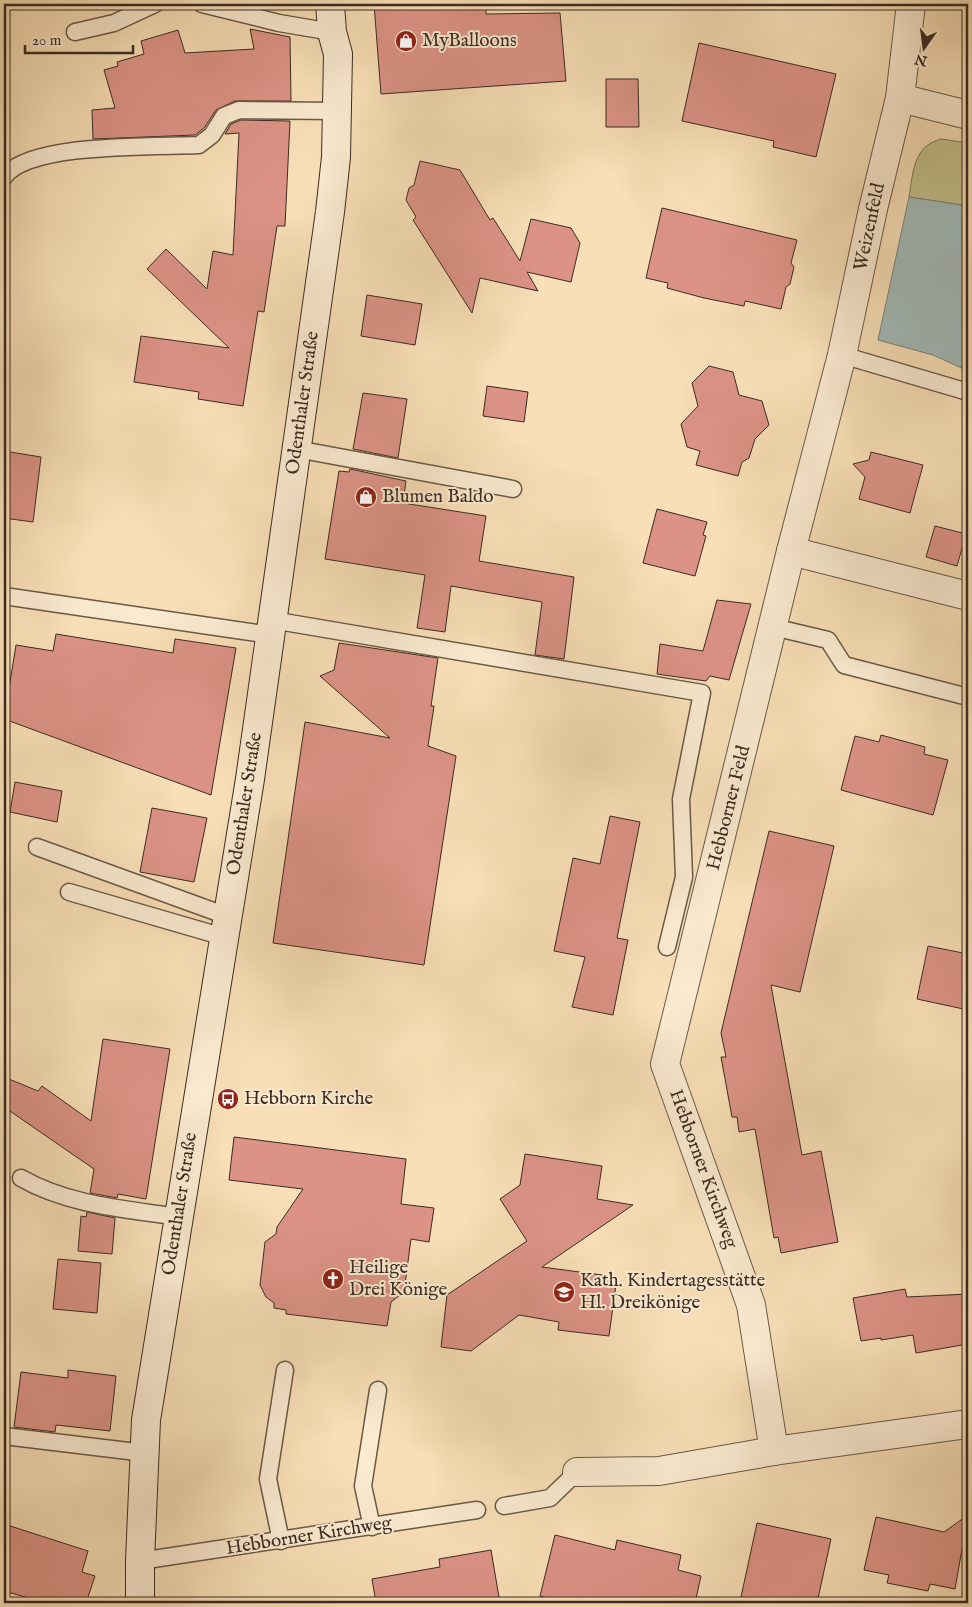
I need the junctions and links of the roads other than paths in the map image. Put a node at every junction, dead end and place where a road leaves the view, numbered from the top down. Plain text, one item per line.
1 (155, 4) edge
2 (202, 4) edge
3 (330, 4) edge
4 (911, 4) edge
5 (75, 32) dead end
6 (332, 32) junction
7 (900, 98) junction
8 (338, 111) junction
9 (968, 115) edge
10 (4, 177) edge
11 (842, 355) junction
12 (968, 392) edge
13 (296, 449) junction
14 (513, 489) dead end
15 (791, 551) junction
16 (4, 596) edge
17 (968, 596) edge
18 (271, 627) junction
19 (773, 627) junction
20 (968, 697) edge
21 (37, 847) dead end
22 (69, 892) dead end
23 (226, 926) junction
24 (667, 947) dead end
25 (666, 1064) joint
26 (21, 1178) dead end
27 (178, 1217) junction
28 (286, 1370) dead end
29 (378, 1390) dead end
30 (968, 1424) edge
31 (4, 1436) edge
32 (774, 1451) junction
33 (145, 1453) junction
34 (577, 1472) joint
35 (504, 1506) dead end
36 (477, 1510) dead end
37 (372, 1527) junction
38 (281, 1541) junction
39 (140, 1561) junction
40 (140, 1603) edge

1 - 5 lane
2 - 6 lane
3 - 6 street, Odenthaler Straße
4 - 7 street, Weizenfeld
6 - 8 street, Odenthaler Straße
7 - 9 street
7 - 11 street, Weizenfeld
8 - 10 lane
8 - 13 street, Odenthaler Straße
11 - 12 lane
11 - 15 street, Hebborner Feld
13 - 14 lane
13 - 18 street, Odenthaler Straße
15 - 17 street
15 - 19 street, Hebborner Feld
16 - 18 lane
18 - 23 street, Odenthaler Straße
18 - 24 lane
19 - 20 lane
19 - 25 street, Hebborner Feld
21 - 23 lane
22 - 23 lane
23 - 27 street, Odenthaler Straße
25 - 32 street, Hebborner Kirchweg
26 - 27 lane
27 - 33 street, Odenthaler Straße
28 - 38 lane
29 - 37 lane
30 - 32 street
31 - 33 lane
32 - 34 street
33 - 39 street, Odenthaler Straße
34 - 35 lane
36 - 37 lane, Hebborner Kirchweg
37 - 38 lane, Hebborner Kirchweg
38 - 39 lane, Hebborner Kirchweg
39 - 40 street, Odenthaler Straße

